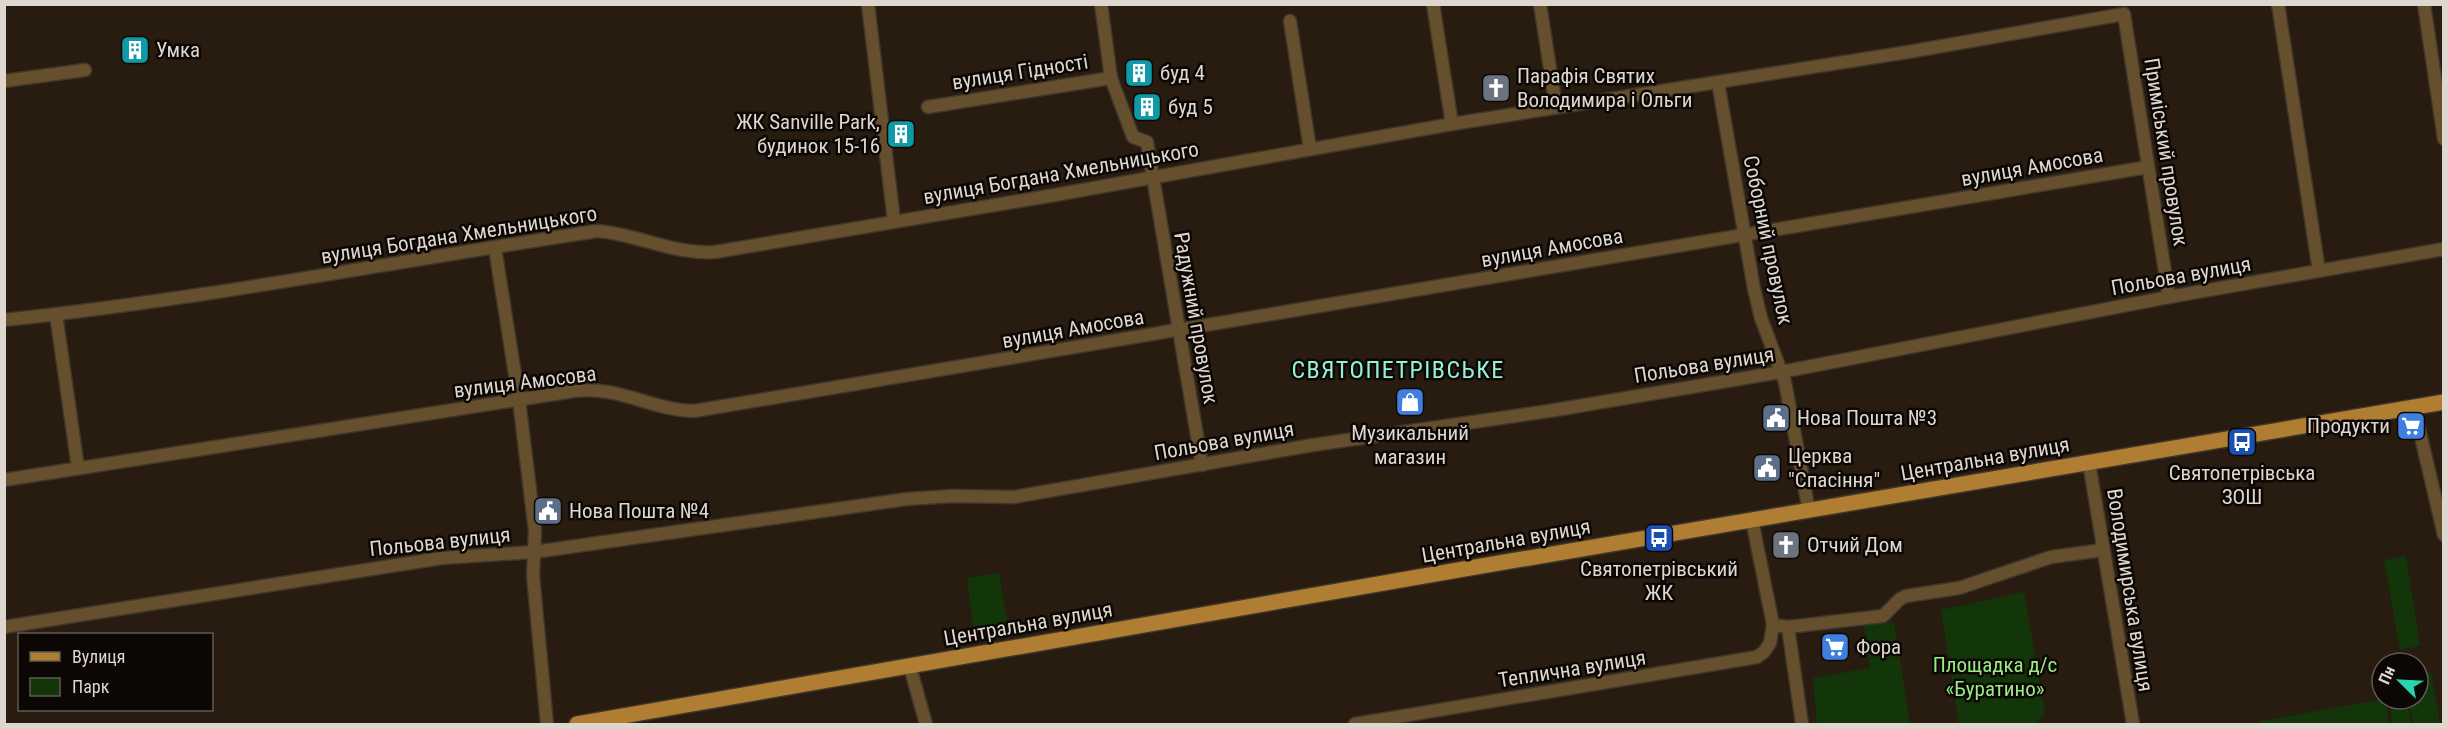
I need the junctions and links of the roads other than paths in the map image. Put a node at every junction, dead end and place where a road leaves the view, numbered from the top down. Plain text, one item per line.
1 (867, 4) edge
2 (1101, 4) edge
3 (1433, 4) edge
4 (1540, 4) edge
5 (2278, 4) edge
6 (2424, 4) edge
7 (2124, 14) joint
8 (1290, 21) dead end
9 (85, 70) dead end
10 (1111, 78) junction
11 (4, 81) edge
12 (1718, 82) junction
13 (928, 106) dead end
14 (1556, 107) junction
15 (1452, 124) junction
16 (2444, 139) edge
17 (1310, 149) junction
18 (2148, 167) junction
19 (1153, 178) junction
20 (894, 221) junction
21 (1744, 236) junction
22 (495, 248) junction
23 (2444, 249) edge
24 (2319, 271) junction
25 (2169, 297) junction
26 (56, 315) junction
27 (4, 320) edge
28 (1179, 331) junction
29 (1781, 372) junction
30 (519, 400) junction
31 (2444, 402) edge
32 (2414, 407) junction
33 (2090, 462) junction
34 (1202, 465) junction
35 (78, 468) junction
36 (4, 480) edge
37 (1809, 511) junction
38 (1752, 520) junction
39 (2443, 533) edge
40 (2103, 550) junction
41 (534, 552) junction
42 (1773, 625) junction
43 (4, 627) edge
44 (1788, 627) junction
45 (910, 667) junction
46 (547, 724) edge
47 (577, 724) edge
48 (926, 724) edge
49 (1355, 724) edge
50 (1802, 724) edge
51 (2133, 724) edge

1 - 20 street
2 - 10 street
3 - 15 street
4 - 14 street
5 - 24 street
6 - 16 street
7 - 12 street, вулиця Богдана Хмельницького
7 - 18 street, Приміський провулок
8 - 17 street
9 - 11 street
10 - 13 street, вулиця Гідності
10 - 19 street, вулиця Гідності
12 - 14 street, вулиця Богдана Хмельницького
12 - 21 street, Соборний провулок
14 - 15 street, вулиця Богдана Хмельницького
15 - 17 street, вулиця Богдана Хмельницького
17 - 19 street, вулиця Богдана Хмельницького
18 - 21 street, вулиця Амосова
18 - 25 street, Приміський провулок
19 - 20 street, вулиця Богдана Хмельницького
19 - 28 street, Радужний провулок
20 - 22 street, вулиця Богдана Хмельницького
21 - 28 street, вулиця Амосова
21 - 29 street, Соборний провулок
22 - 26 street, вулиця Богдана Хмельницького
22 - 30 street
23 - 24 street, Польова вулиця
24 - 25 street, Польова вулиця
25 - 29 street, Польова вулиця
26 - 27 street, вулиця Богдана Хмельницького
26 - 35 street
28 - 30 street, вулиця Амосова
28 - 34 street, Радужний провулок
29 - 34 street, Польова вулиця
29 - 37 street, Соборний провулок
30 - 35 street, вулиця Амосова
30 - 41 street
31 - 32 main road, Центральна вулиця
32 - 33 main road, Центральна вулиця
32 - 39 street
33 - 37 main road, Центральна вулиця
33 - 40 street, Володимирська вулиця
34 - 41 street, Польова вулиця
35 - 36 street, вулиця Амосова
37 - 38 main road, Центральна вулиця
38 - 42 street
38 - 45 main road, Центральна вулиця
40 - 44 street
40 - 51 street, Володимирська вулиця
41 - 43 street, Польова вулиця
41 - 46 street
42 - 44 street
42 - 49 street, Теплична вулиця
44 - 50 street
45 - 47 main road, Центральна вулиця
45 - 48 street

